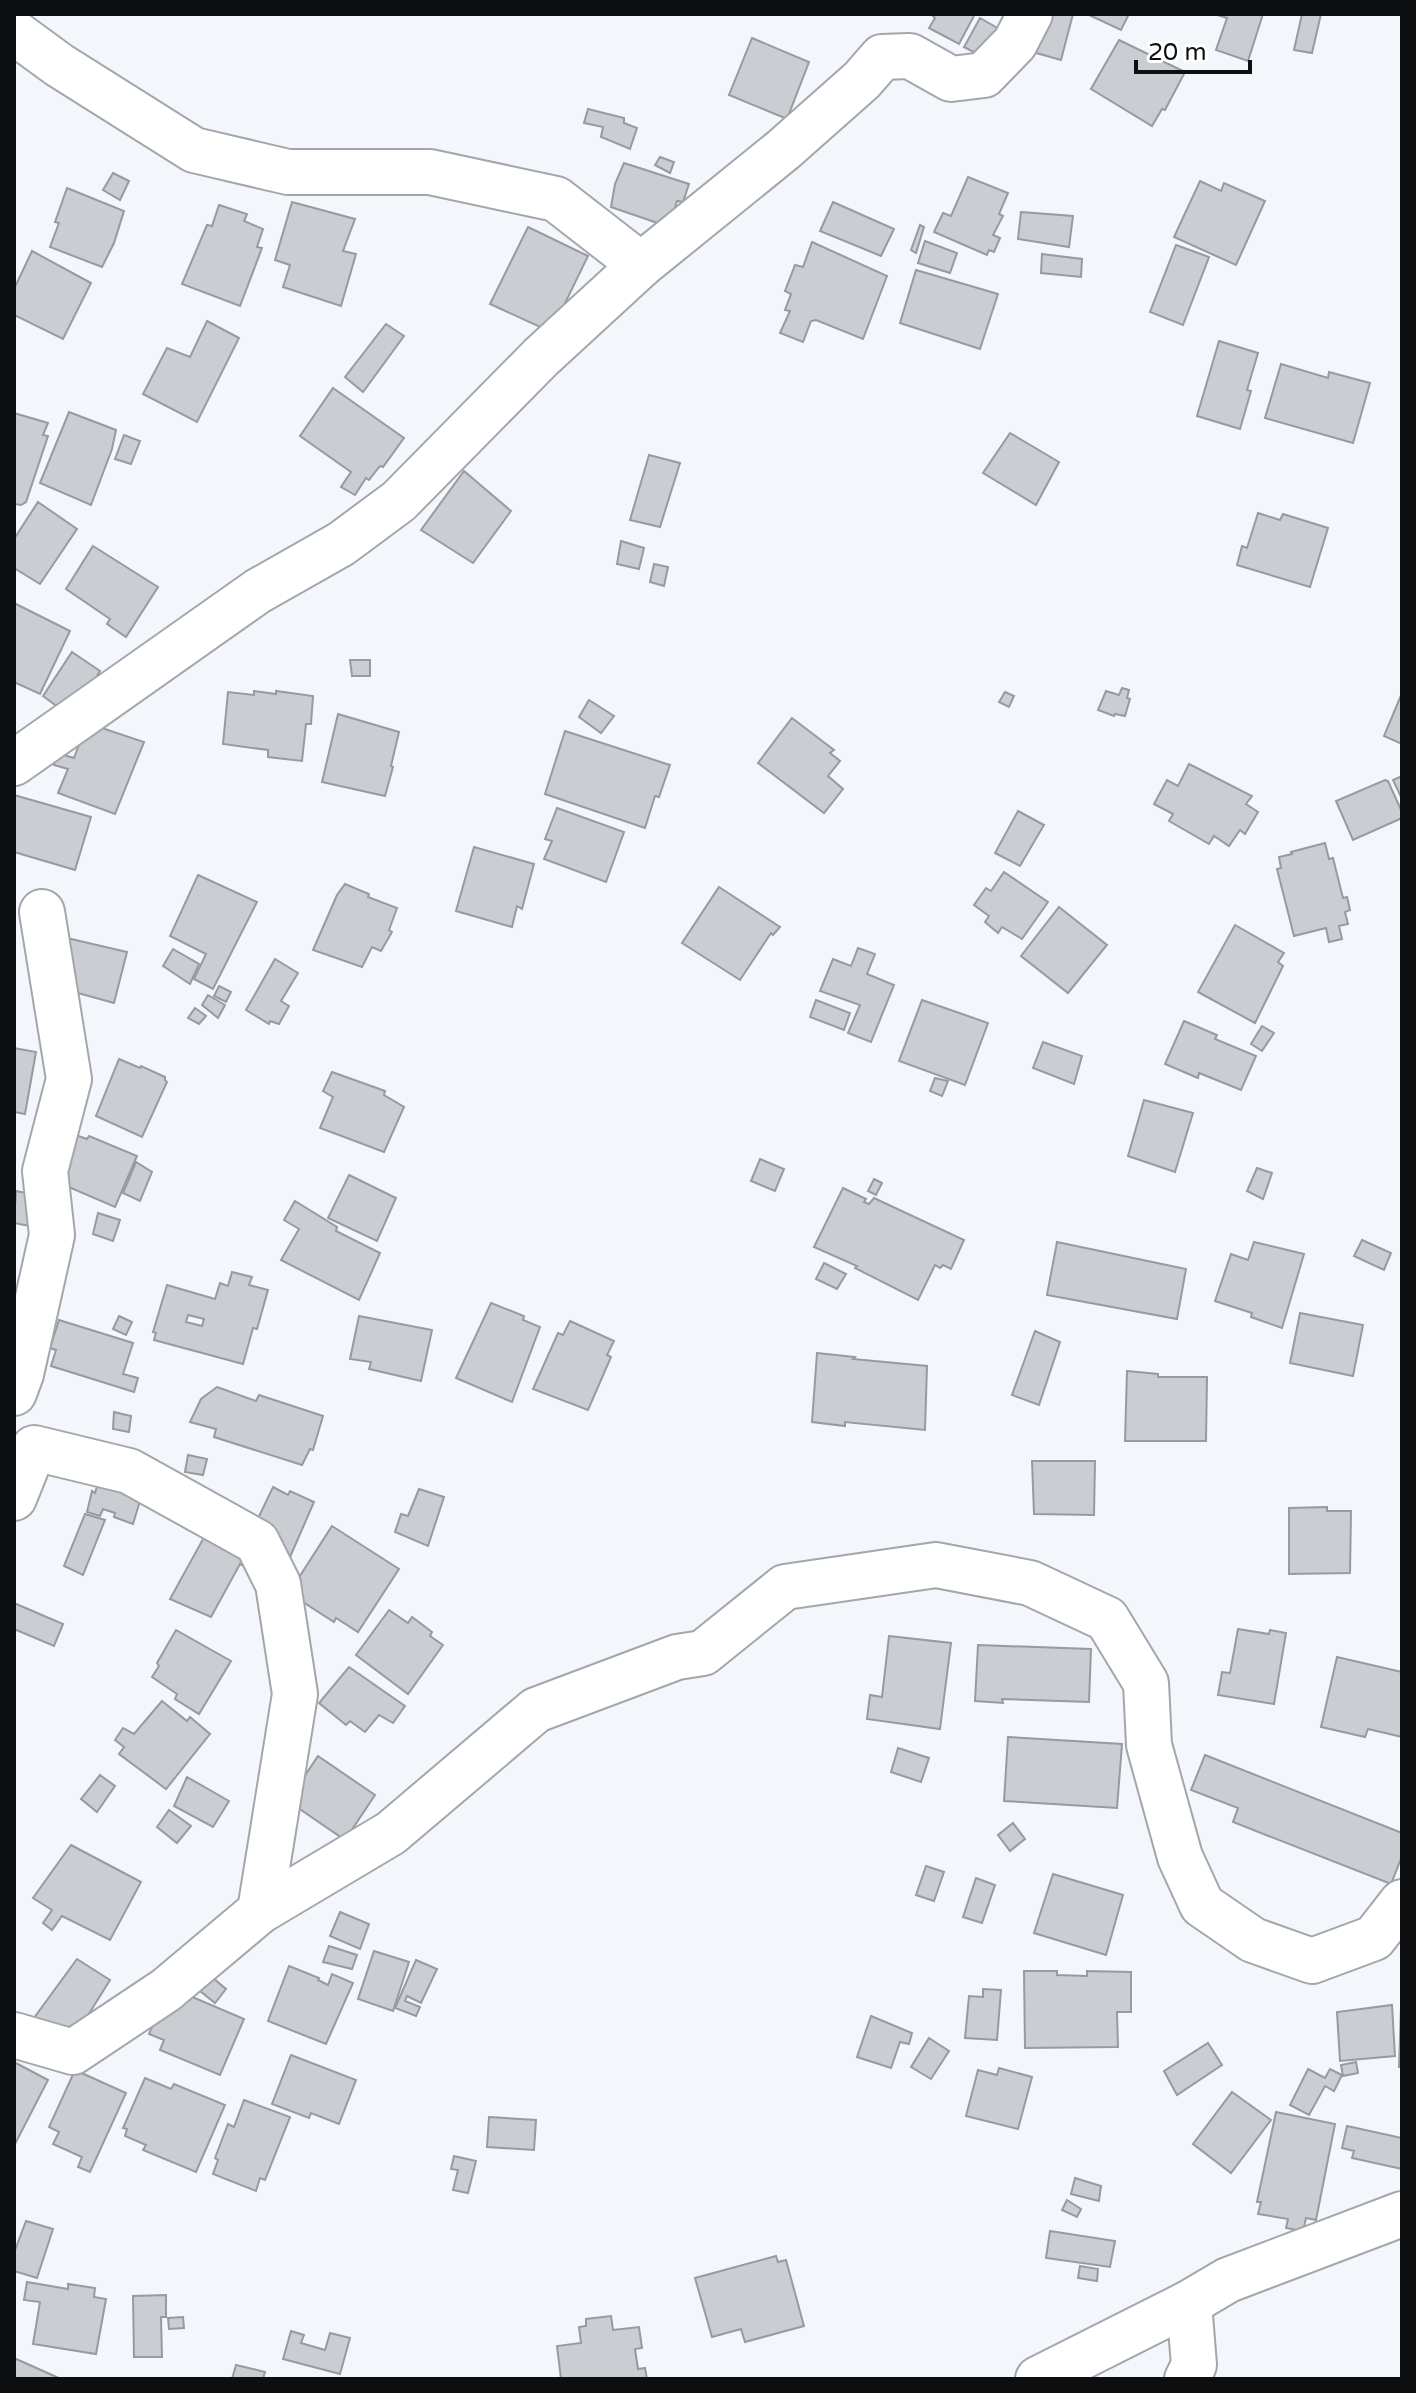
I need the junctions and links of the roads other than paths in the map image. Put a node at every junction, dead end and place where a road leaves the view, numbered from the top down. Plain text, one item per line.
1 (1030, 14) edge
2 (14, 32) edge
3 (641, 265) junction
4 (14, 763) edge
5 (42, 912) dead end
6 (14, 1393) edge
7 (14, 1498) edge
8 (1402, 1902) edge
9 (260, 1911) junction
10 (14, 2035) edge
11 (1402, 2214) edge
12 (1189, 2303) junction
13 (1038, 2379) edge
14 (1187, 2379) edge

1 - 3 street
2 - 3 street
3 - 4 street
5 - 6 street
7 - 9 street
8 - 9 street
9 - 10 street
11 - 12 street
12 - 13 street
12 - 14 street

